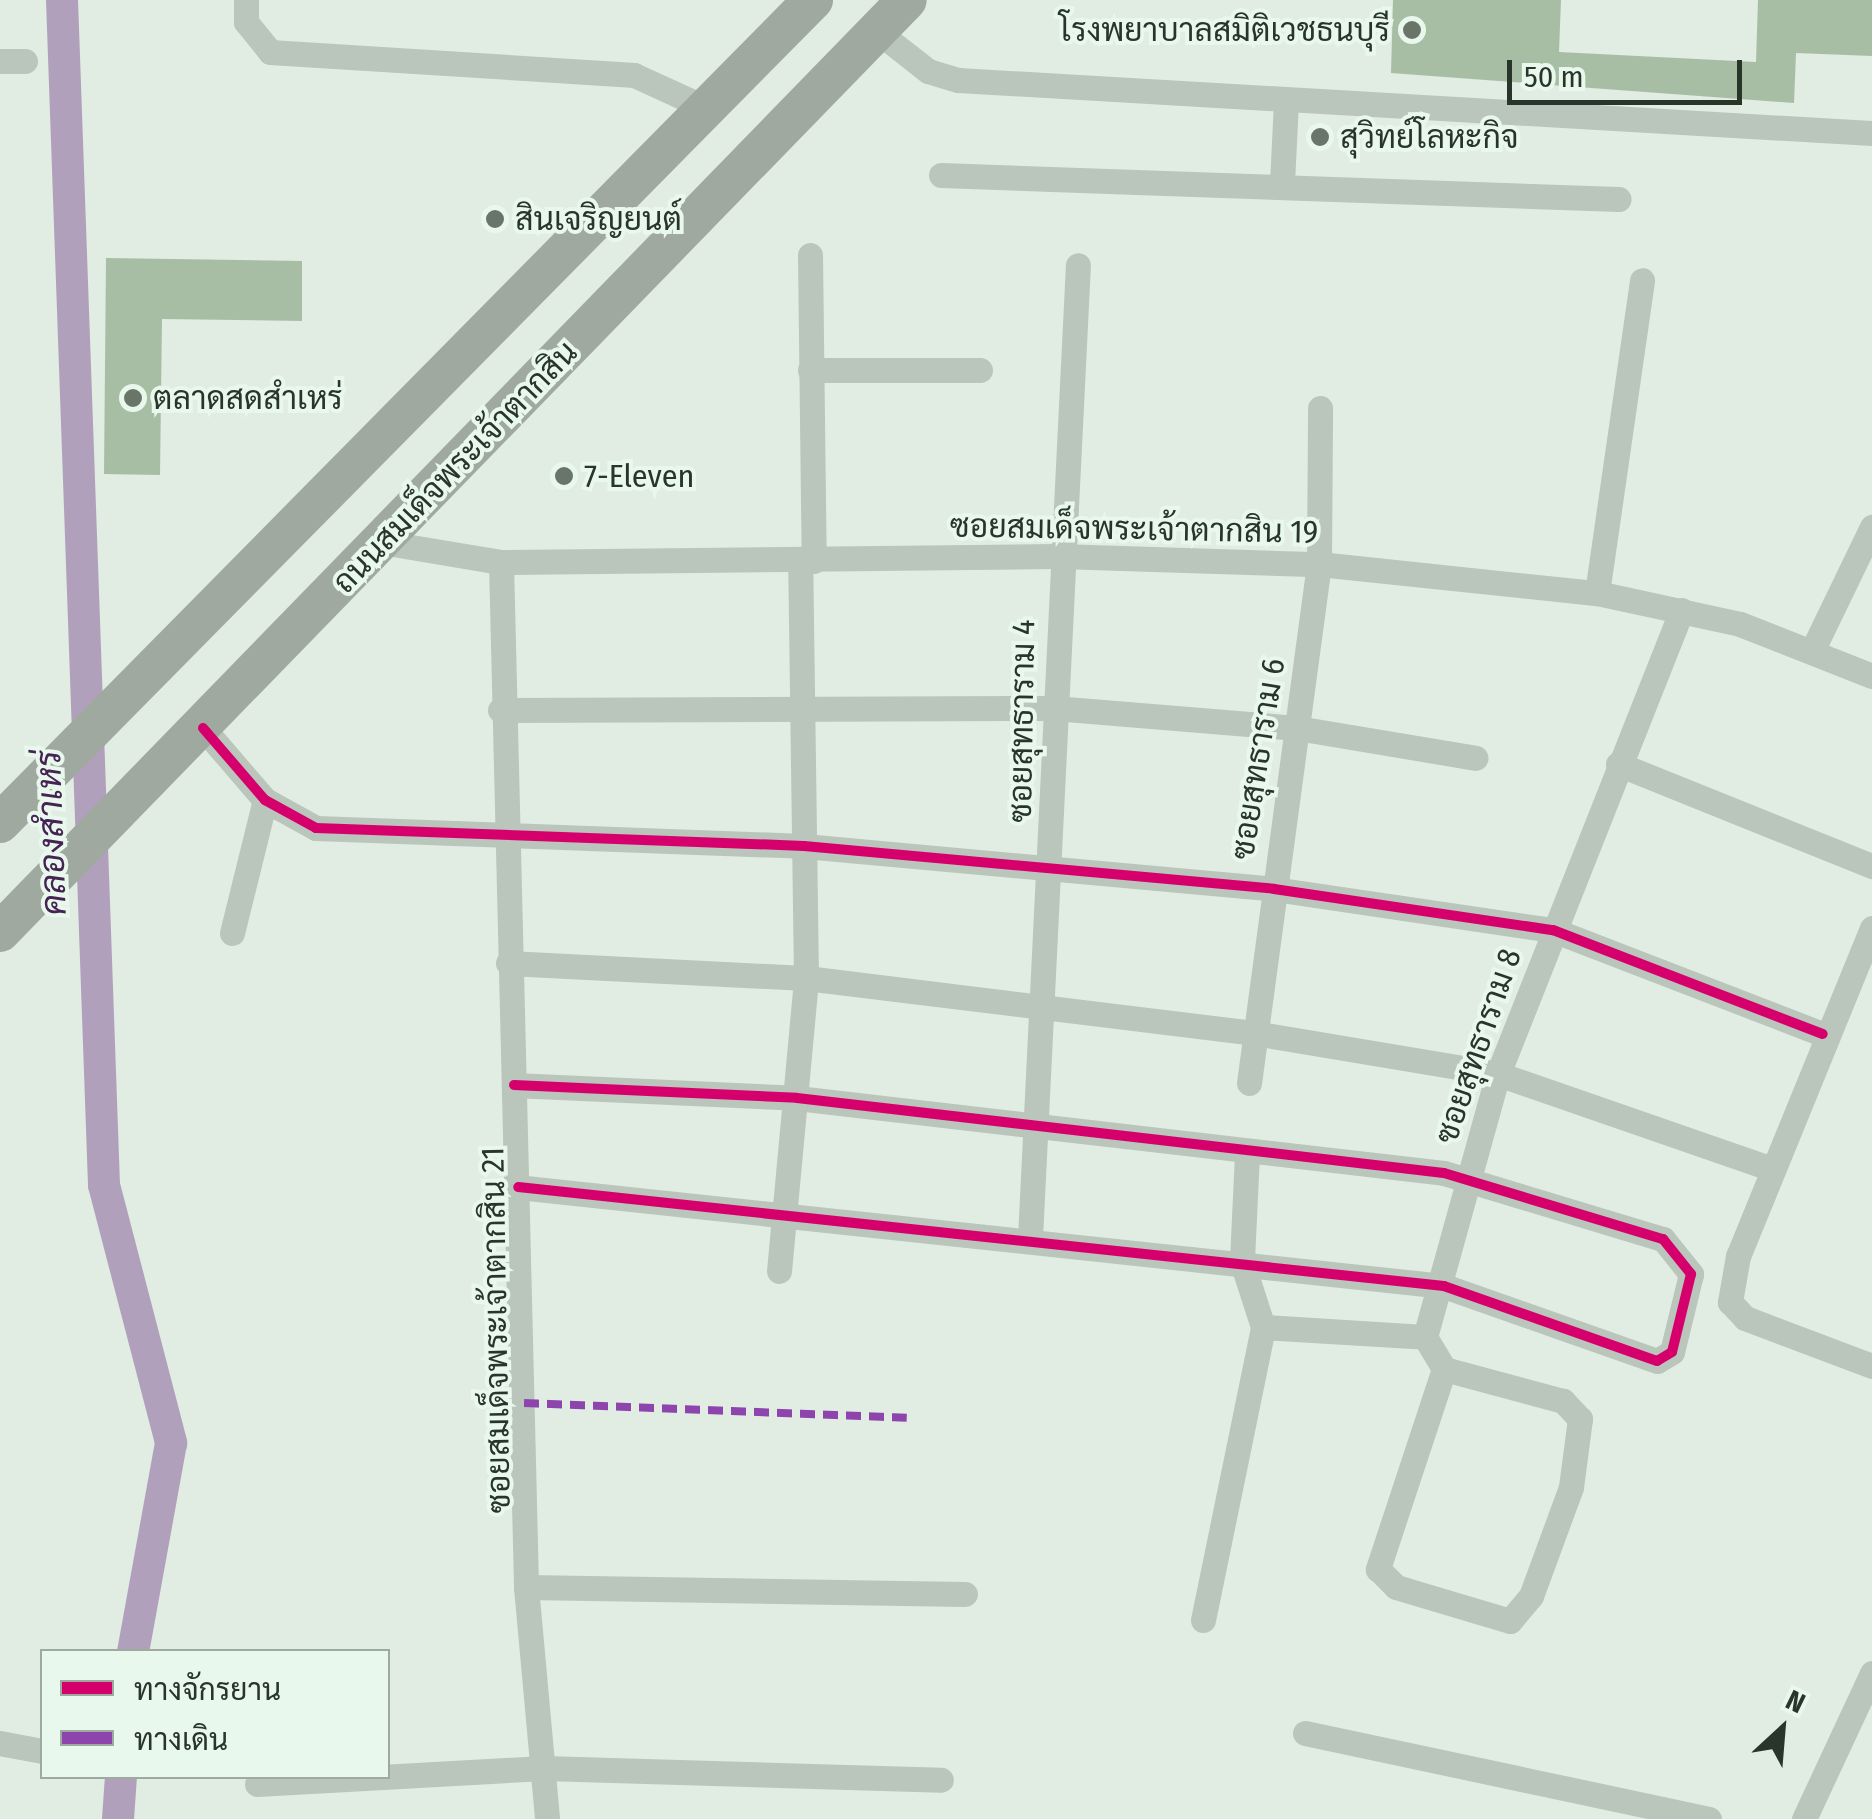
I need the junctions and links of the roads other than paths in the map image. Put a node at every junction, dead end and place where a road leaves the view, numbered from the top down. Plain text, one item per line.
1 (246, 0) edge
2 (908, 0) edge
3 (803, 4) edge
4 (878, 31) junction
5 (1286, 100) junction
6 (706, 108) junction
7 (1872, 133) edge
8 (941, 174) dead end
9 (1282, 183) junction
10 (1618, 199) dead end
11 (810, 254) dead end
12 (1078, 265) dead end
13 (1642, 280) dead end
14 (810, 370) junction
15 (980, 370) dead end
16 (1320, 408) dead end
17 (1872, 527) edge
18 (382, 542) junction
19 (1058, 556) junction
20 (807, 561) junction
21 (501, 562) junction
22 (1319, 564) junction
23 (1597, 592) junction
24 (1682, 610) junction
25 (1812, 652) junction
26 (1872, 676) edge
27 (802, 704) junction
28 (1054, 708) junction
29 (500, 710) junction
30 (203, 728) junction
31 (1296, 728) junction
32 (1476, 758) dead end
33 (1618, 764) junction
34 (264, 800) junction
35 (0, 823) edge
36 (503, 840) junction
37 (804, 846) junction
38 (1052, 866) junction
39 (1872, 866) edge
40 (1270, 888) junction
41 (1872, 928) edge
42 (1554, 930) junction
43 (0, 932) edge
44 (232, 932) dead end
45 (508, 964) junction
46 (806, 978) junction
47 (1040, 1012) junction
48 (1254, 1033) junction
49 (1823, 1034) junction
50 (1498, 1074) junction
51 (1249, 1083) dead end
52 (514, 1084) junction
53 (797, 1098) junction
54 (1033, 1132) junction
55 (1247, 1154) junction
56 (1773, 1169) junction
57 (1468, 1178) junction
58 (518, 1187) junction
59 (783, 1213) junction
60 (1030, 1238) junction
61 (1242, 1262) junction
62 (779, 1271) dead end
63 (1444, 1286) junction
64 (1264, 1327) junction
65 (1425, 1337) junction
66 (1872, 1366) edge
67 (1444, 1368) junction
68 (526, 1587) junction
69 (965, 1594) dead end
70 (1203, 1620) dead end
71 (1872, 1673) edge
72 (1305, 1733) dead end
73 (0, 1743) edge
74 (40, 1751) edge
75 (544, 1768) junction
76 (390, 1777) edge
77 (347, 1779) edge
78 (940, 1780) dead end
79 (258, 1784) dead end
80 (548, 1819) edge
81 (1709, 1819) edge
82 (1804, 1819) edge

1 - 6 street
2 - 4 main road, ถนนสมเด็จพระเจ้าตากสิน
3 - 6 main road
4 - 5 street
4 - 18 main road, ถนนสมเด็จพระเจ้าตากสิน
5 - 7 street
5 - 9 street
6 - 35 main road
8 - 9 street
9 - 10 street
11 - 14 street
12 - 19 street, ซอยสุทธาราม 4
13 - 23 street
14 - 15 street
14 - 20 street
16 - 22 street, ซอยสุทธาราม 6
17 - 25 street
18 - 21 street, ซอยสมเด็จพระเจ้าตากสิน 19
18 - 30 main road, ถนนสมเด็จพระเจ้าตากสิน
19 - 20 street, ซอยสมเด็จพระเจ้าตากสิน 19
19 - 22 street, ซอยสมเด็จพระเจ้าตากสิน 19
19 - 28 street, ซอยสุทธาราม 4
20 - 21 street, ซอยสมเด็จพระเจ้าตากสิน 19
20 - 27 street
21 - 29 street, ซอยสมเด็จพระเจ้าตากสิน 21
22 - 23 street, ซอยสมเด็จพระเจ้าตากสิน 19
22 - 31 street, ซอยสุทธาราม 6
23 - 24 street, ซอยสมเด็จพระเจ้าตากสิน 19
24 - 25 street, ซอยสมเด็จพระเจ้าตากสิน 19
24 - 33 street, ซอยสุทธาราม 8
25 - 26 street, ซอยสมเด็จพระเจ้าตากสิน 19
27 - 28 street
27 - 29 street
27 - 37 street
28 - 31 street
28 - 38 street, ซอยสุทธาราม 4
29 - 36 street, ซอยสมเด็จพระเจ้าตากสิน 21
30 - 34 street
30 - 43 main road, ถนนสมเด็จพระเจ้าตากสิน
31 - 32 street
31 - 40 street, ซอยสุทธาราม 6
33 - 39 street
33 - 42 street, ซอยสุทธาราม 8
34 - 36 street
34 - 44 street
36 - 37 street
36 - 45 street, ซอยสมเด็จพระเจ้าตากสิน 21
37 - 38 street
37 - 46 street
38 - 40 street
38 - 47 street, ซอยสุทธาราม 4
40 - 42 street
40 - 48 street, ซอยสุทธาราม 6
41 - 49 street
42 - 49 street
42 - 50 street, ซอยสุทธาราม 8
45 - 46 street
45 - 52 street, ซอยสมเด็จพระเจ้าตากสิน 21
46 - 47 street
46 - 53 street
47 - 48 street
47 - 54 street, ซอยสุทธาราม 4
48 - 50 street
48 - 51 street, ซอยสุทธาราม 6
49 - 56 street
50 - 56 street
50 - 57 street, ซอยสุทธาราม 8
52 - 53 street
52 - 58 street, ซอยสมเด็จพระเจ้าตากสิน 21
53 - 54 street
53 - 59 street
54 - 55 street
54 - 60 street, ซอยสุทธาราม 4
55 - 57 street
55 - 61 street
56 - 66 street
57 - 63 street, ซอยสุทธาราม 8
57 - 63 street
58 - 59 street
58 - 68 street, ซอยสมเด็จพระเจ้าตากสิน 21
59 - 60 street
59 - 62 street
60 - 61 street
61 - 63 street
61 - 64 street
63 - 65 street, ซอยสุทธาราม 8
64 - 65 street
64 - 70 street
65 - 67 street
67 - 67 street
68 - 69 street
68 - 75 street, ซอยสมเด็จพระเจ้าตากสิน 21
71 - 82 street
72 - 81 street
73 - 74 street
75 - 76 street
75 - 78 street
75 - 80 street, ซอยสมเด็จพระเจ้าตากสิน 21
77 - 79 street

